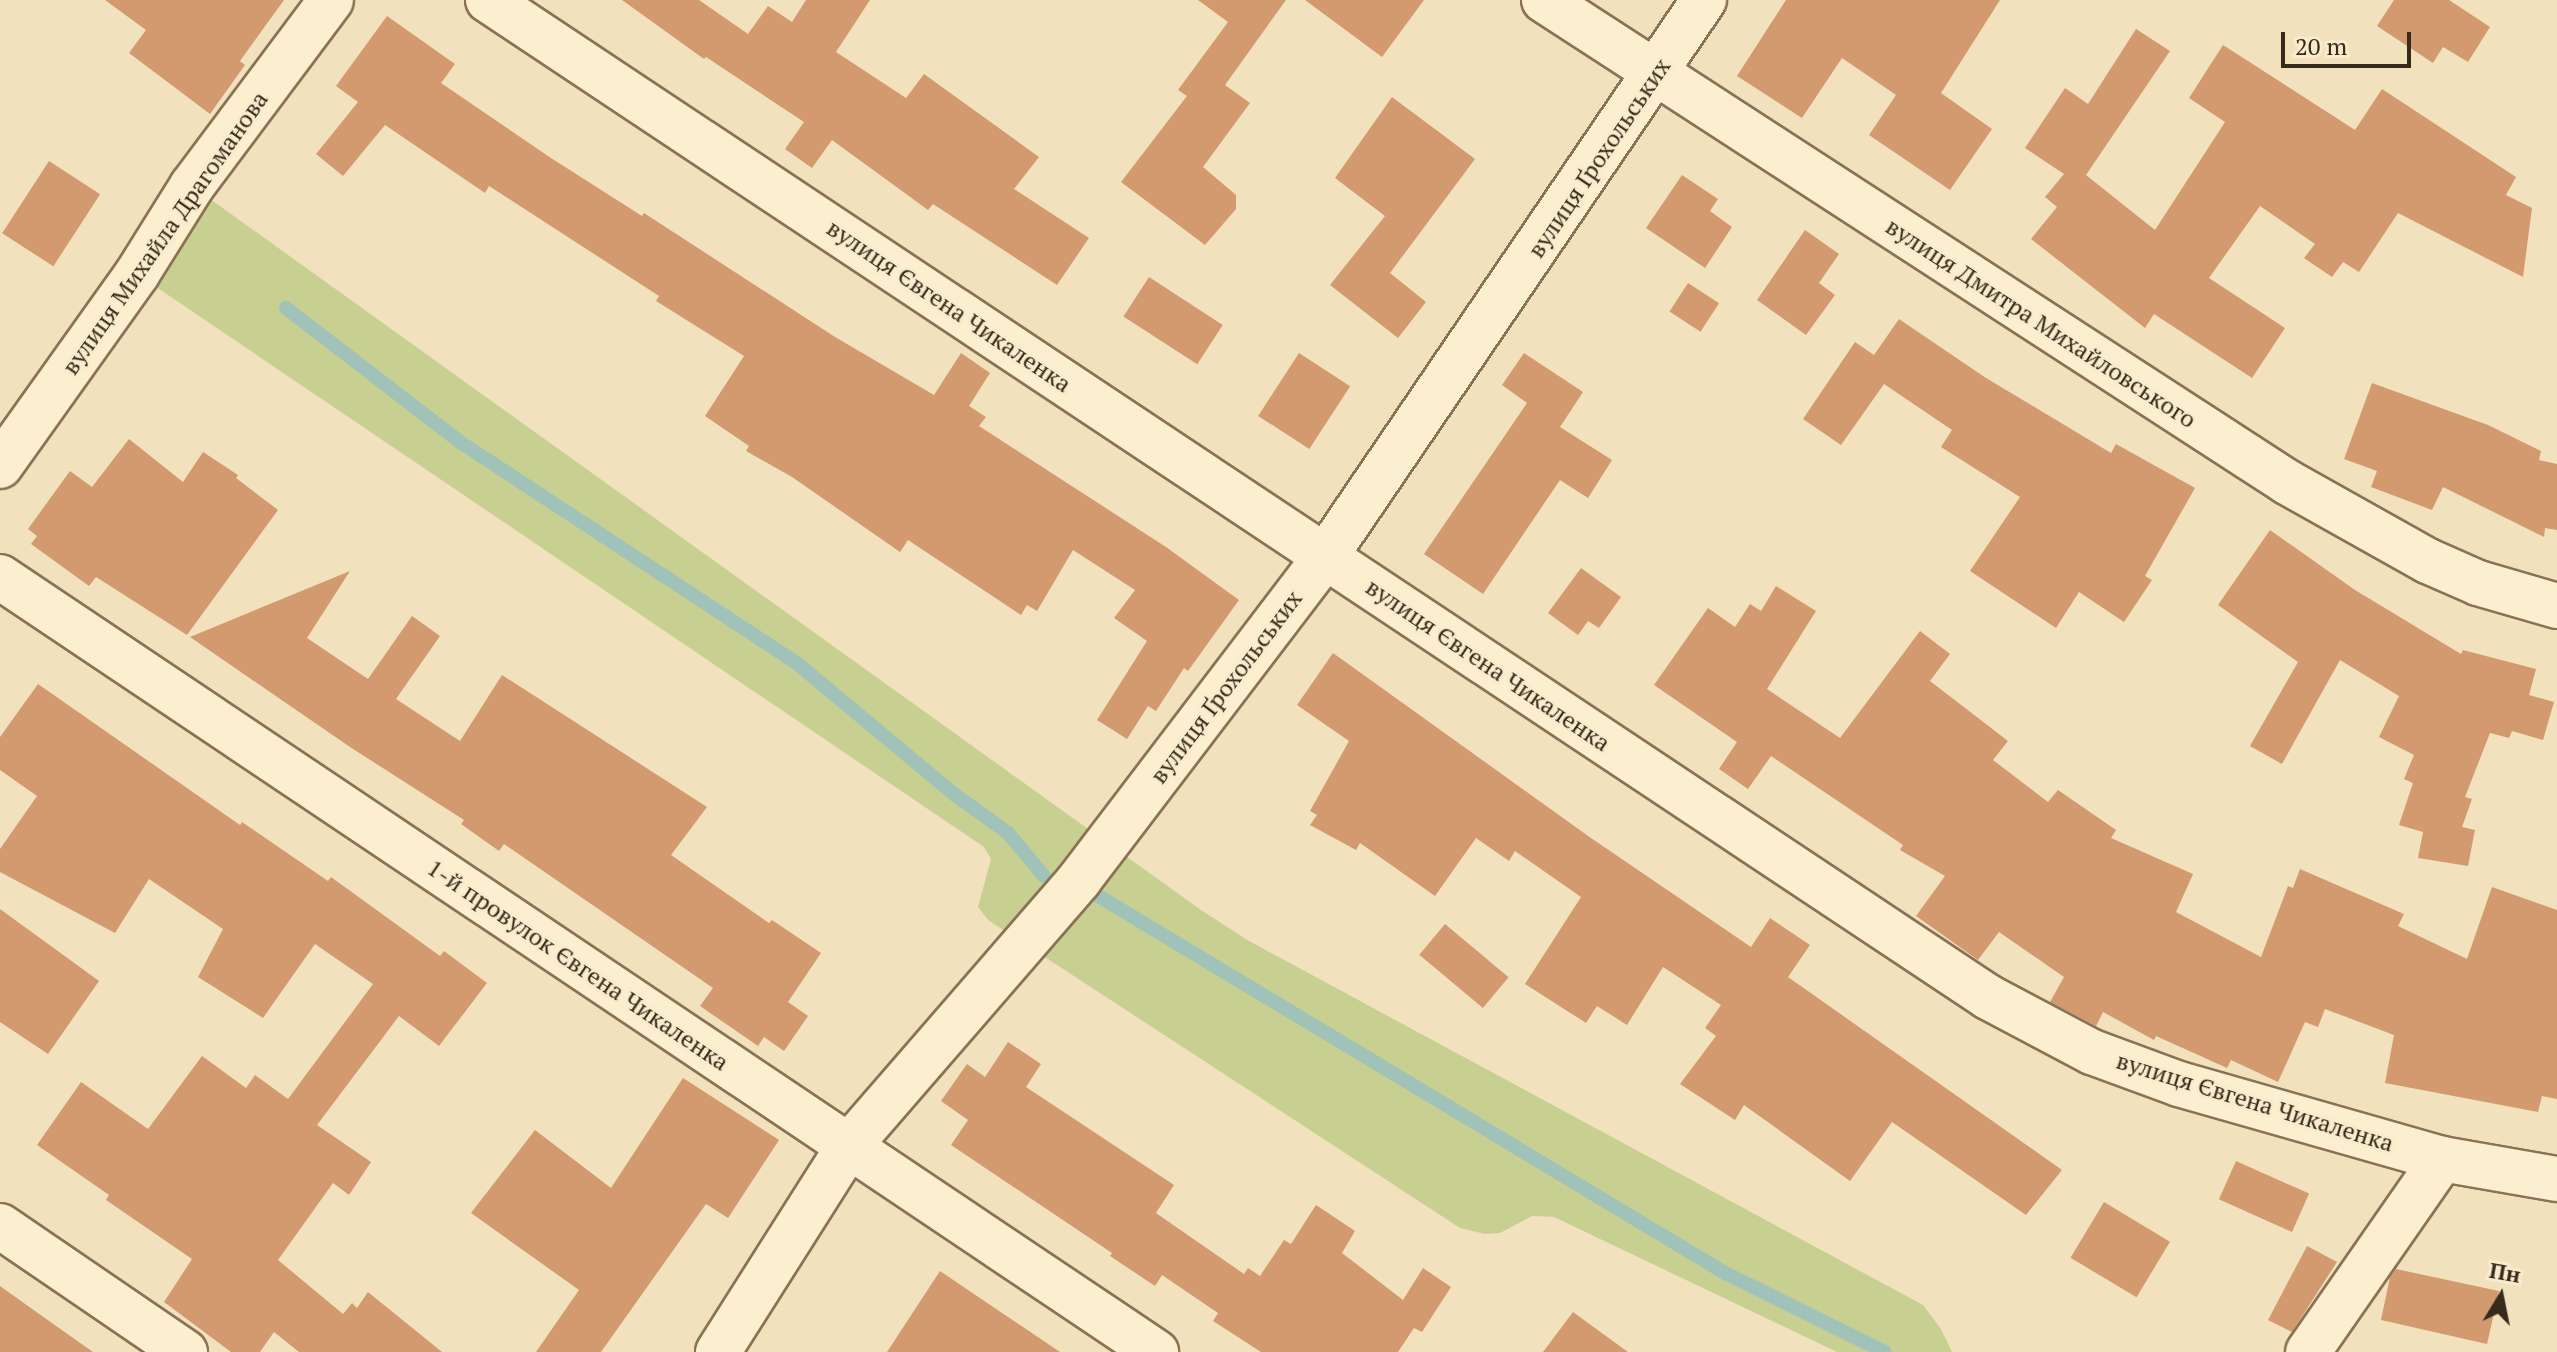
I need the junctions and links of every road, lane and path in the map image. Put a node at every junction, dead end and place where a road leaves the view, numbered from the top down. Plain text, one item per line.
1 (331, 0) edge
2 (488, 0) edge
3 (1544, 0) edge
4 (1704, 0) edge
5 (1656, 74) junction
6 (0, 466) edge
7 (1325, 557) junction
8 (0, 577) edge
9 (2557, 606) edge
10 (848, 1147) junction
11 (2442, 1159) junction
12 (2557, 1179) edge
13 (0, 1226) edge
14 (185, 1352) edge
15 (718, 1352) edge
16 (1156, 1352) edge
17 (2308, 1352) edge

1 - 6 street, вулиця Михайла Драгоманова
2 - 7 street, вулиця Євгена Чикаленка
3 - 5 street, вулиця Дмитра Михайловського
4 - 5 street, вулиця Ґрохольських
5 - 7 street, вулиця Ґрохольських
5 - 9 street, вулиця Дмитра Михайловського
7 - 10 street, вулиця Ґрохольських
7 - 11 street, вулиця Євгена Чикаленка
8 - 10 street, 1-й провулок Євгена Чикаленка
10 - 15 street, вулиця Ґрохольських
10 - 16 street, 1-й провулок Євгена Чикаленка
11 - 12 street, вулиця Євгена Чикаленка
11 - 17 street
13 - 14 street

